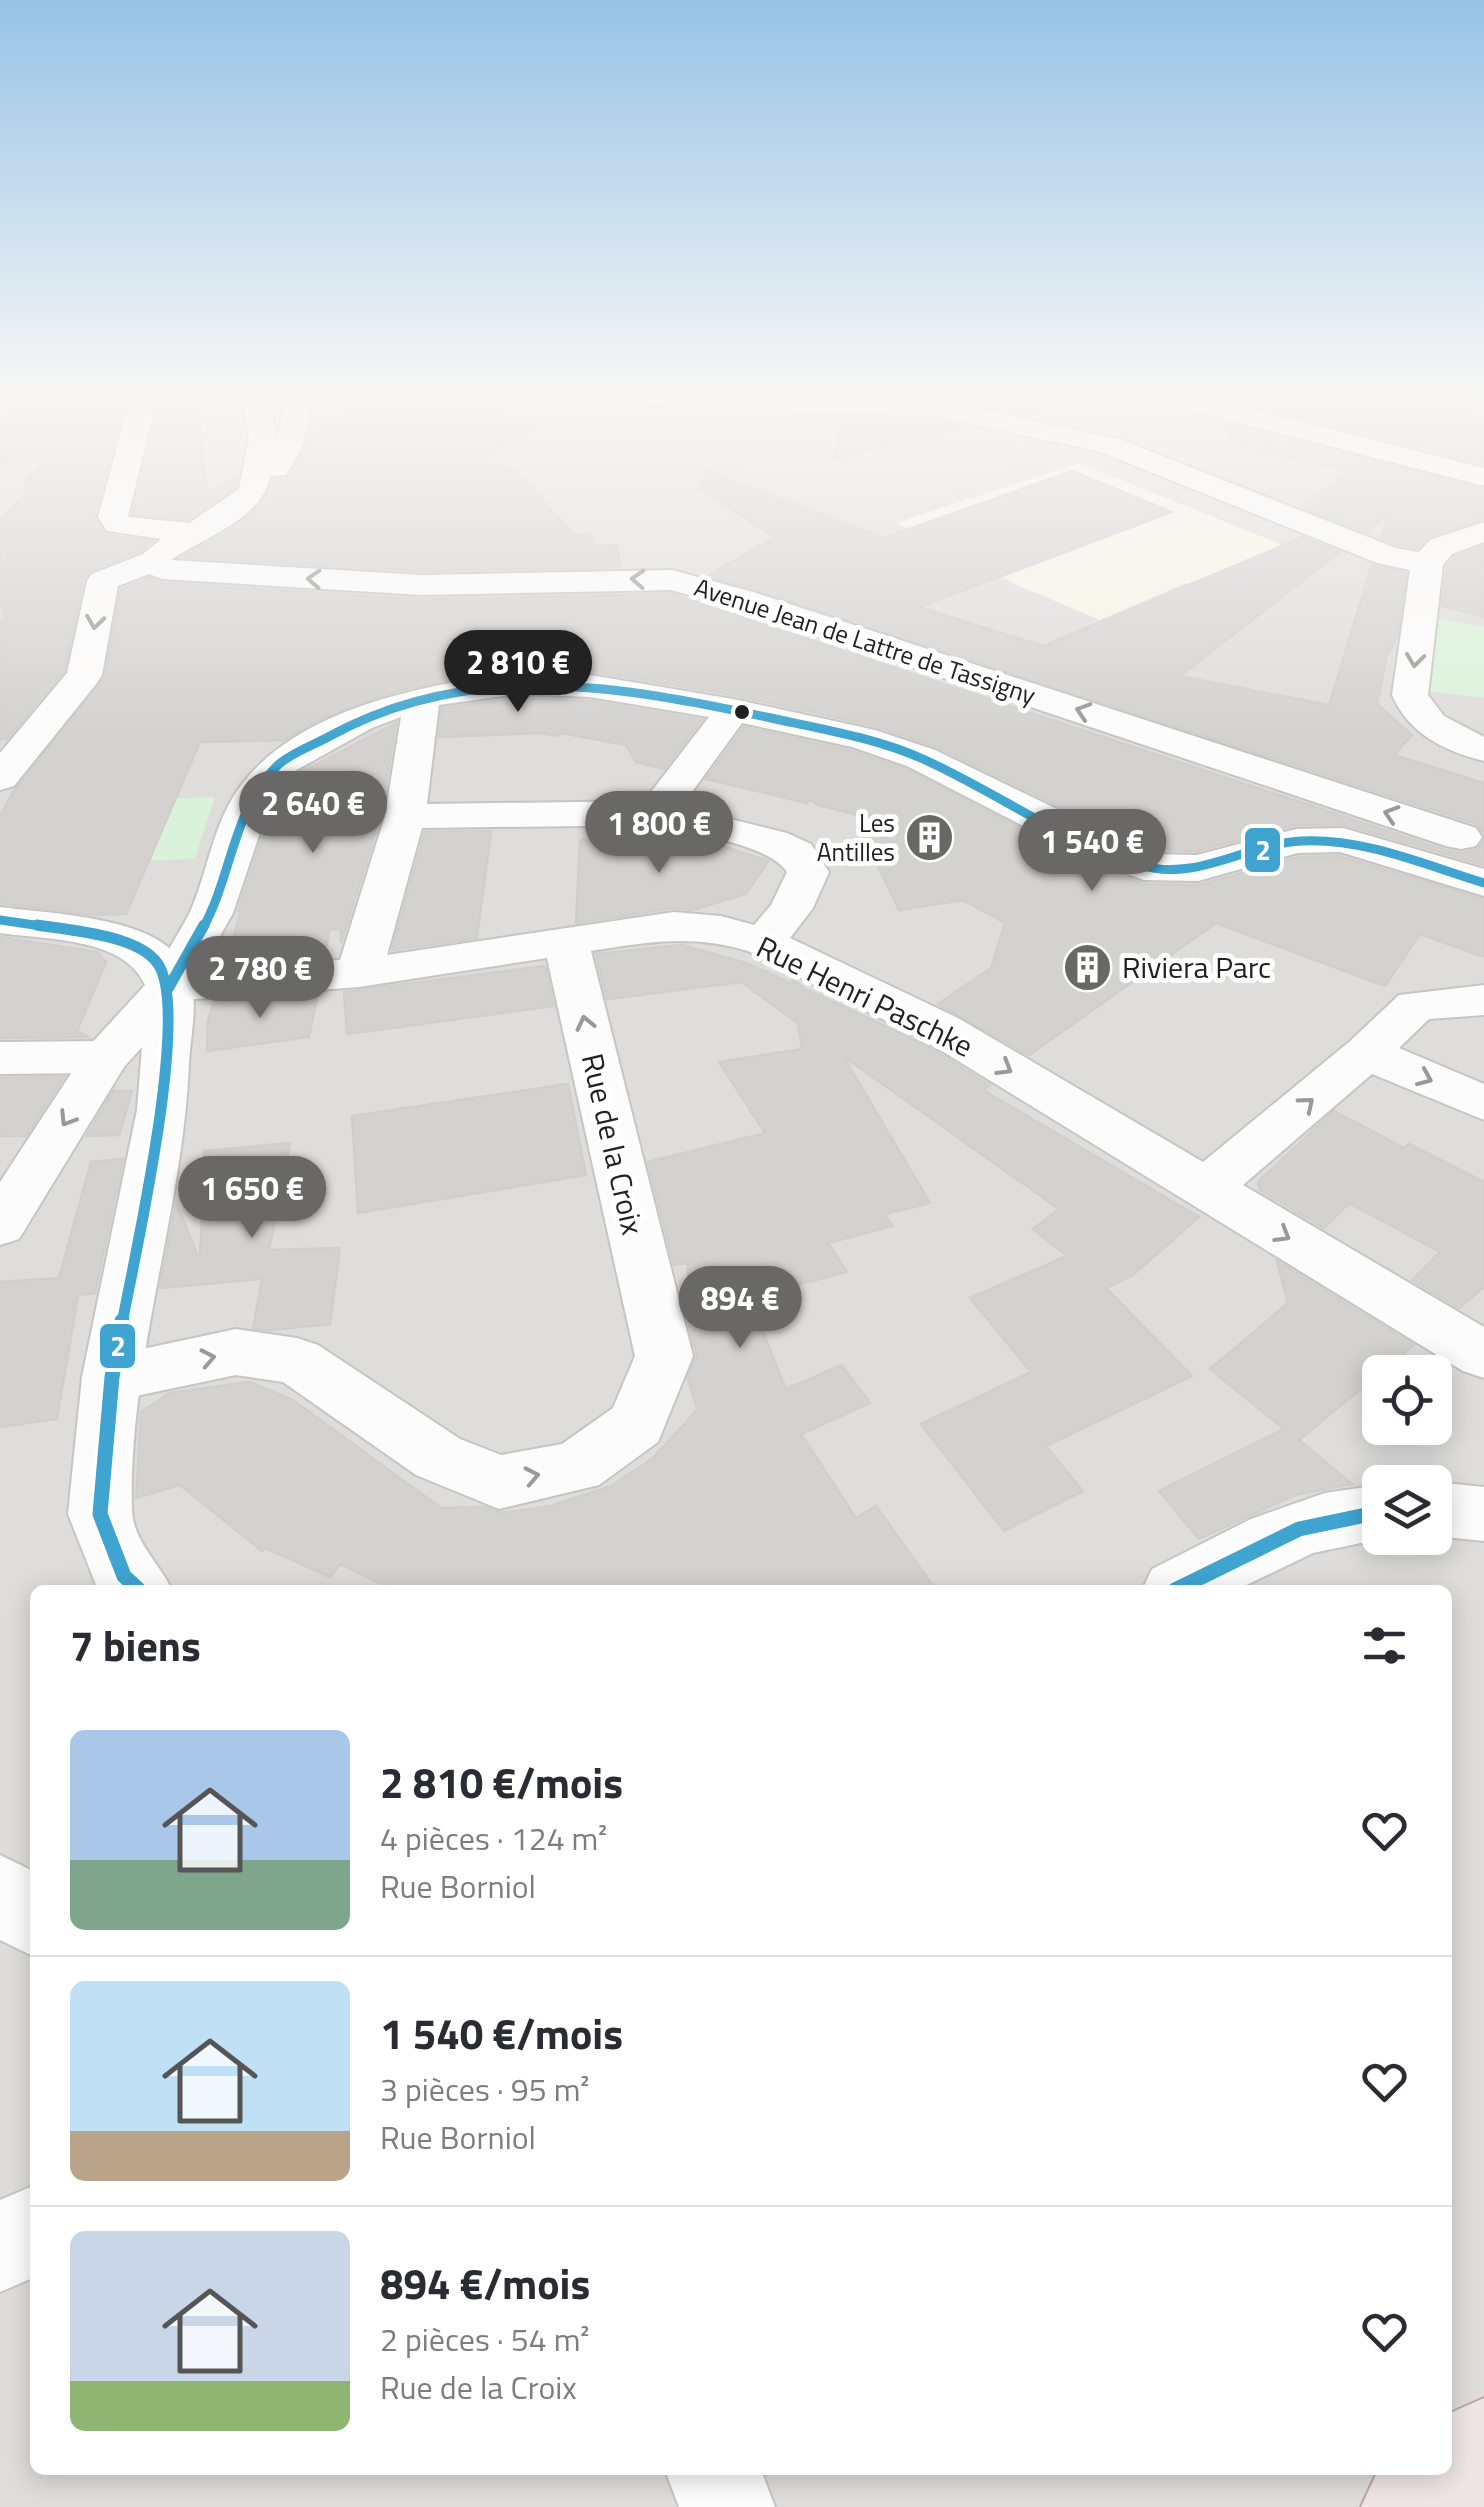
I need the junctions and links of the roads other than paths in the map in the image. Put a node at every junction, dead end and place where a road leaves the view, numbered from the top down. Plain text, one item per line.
1 (116, 506) edge
2 (234, 506) edge
3 (1262, 506) edge
4 (1484, 530) edge
5 (195, 533) junction
6 (154, 560) junction
7 (1427, 563) junction
8 (422, 697) junction
9 (734, 710) junction
10 (1484, 750) edge
11 (0, 778) edge
12 (656, 813) junction
13 (405, 816) junction
14 (1484, 844) edge
15 (1484, 883) edge
16 (0, 920) edge
17 (566, 942) junction
18 (764, 942) junction
19 (359, 972) junction
20 (168, 987) junction
21 (1484, 1000) edge
22 (1366, 1053) junction
23 (106, 1057) junction
24 (0, 1058) edge
25 (1484, 1103) edge
26 (1205, 1189) junction
27 (0, 1225) edge
28 (1484, 1355) edge
29 (112, 1376) junction
30 (1452, 1510) edge
31 (1362, 1513) edge
32 (1484, 1514) edge
33 (133, 1585) edge
34 (1184, 1585) edge
35 (0, 1893) edge
36 (30, 1914) edge
37 (30, 2233) edge
38 (0, 2248) edge
39 (1484, 2444) edge
40 (1452, 2471) edge
41 (714, 2475) edge
42 (1447, 2475) edge
43 (727, 2507) edge
44 (1409, 2507) edge

1 - 5 street
2 - 5 street
3 - 7 street
4 - 7 street
5 - 6 street
6 -> 11 street
14 -> 6 street, Avenue Jean de Lattre de Tassigny
7 -> 10 street
8 - 9 street
8 - 13 street
8 - 20 street
9 - 12 street
9 - 15 street
12 - 13 street
12 - 18 street
13 - 19 street
16 - 20 street
17 - 18 street, Rue Henri Paschke
17 - 19 street, Rue Henri Paschke
29 -> 17 street, Rue de la Croix
18 -> 26 street, Rue Henri Paschke
19 - 20 street, Rue Henri Paschke
20 - 23 street
20 - 29 street
21 - 22 street
22 -> 25 street
26 -> 22 street
23 - 24 street
23 -> 27 street
26 -> 28 street, Rue Henri Paschke
29 - 33 street
30 - 32 street
31 - 34 street
35 - 36 street
37 - 38 street
39 - 40 highway
41 - 43 street
42 - 44 highway

